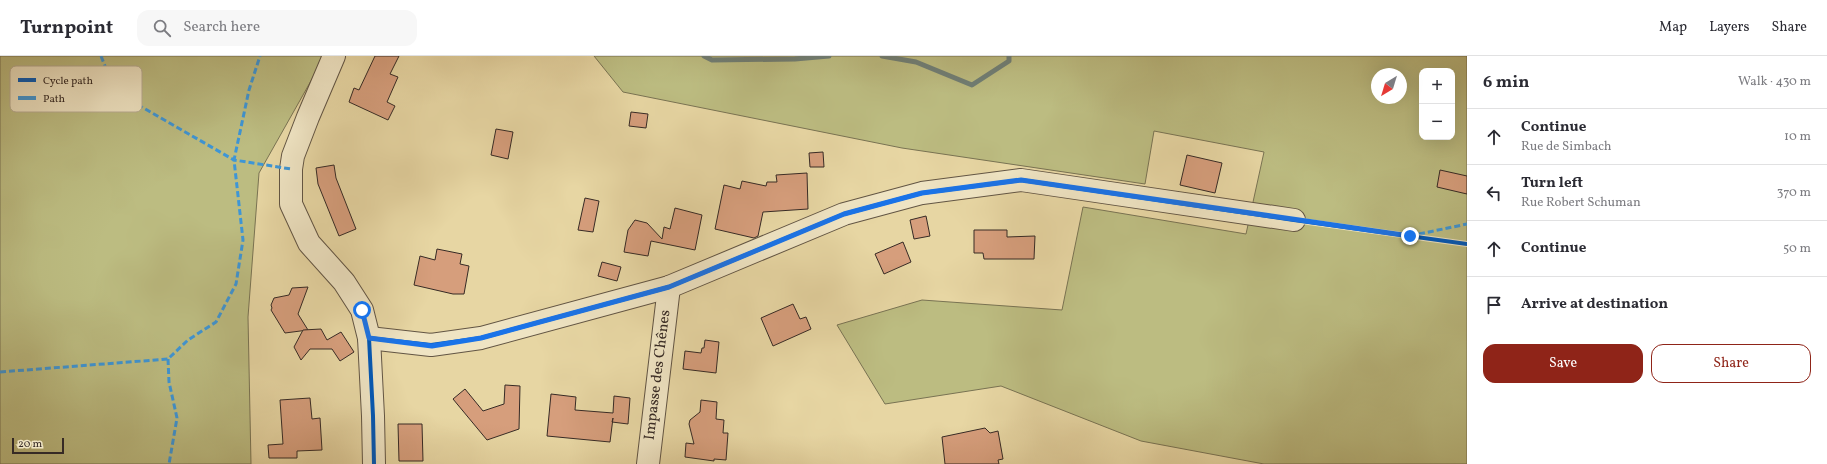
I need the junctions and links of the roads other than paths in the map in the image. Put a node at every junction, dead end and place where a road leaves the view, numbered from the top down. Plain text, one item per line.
1 (334, 56) edge
2 (1294, 220) dead end
3 (669, 287) junction
4 (369, 338) junction
5 (374, 464) edge
6 (648, 464) edge

1 - 4 street
2 - 3 street
3 - 4 street
3 - 6 street, Impasse des Chênes
4 - 5 street

